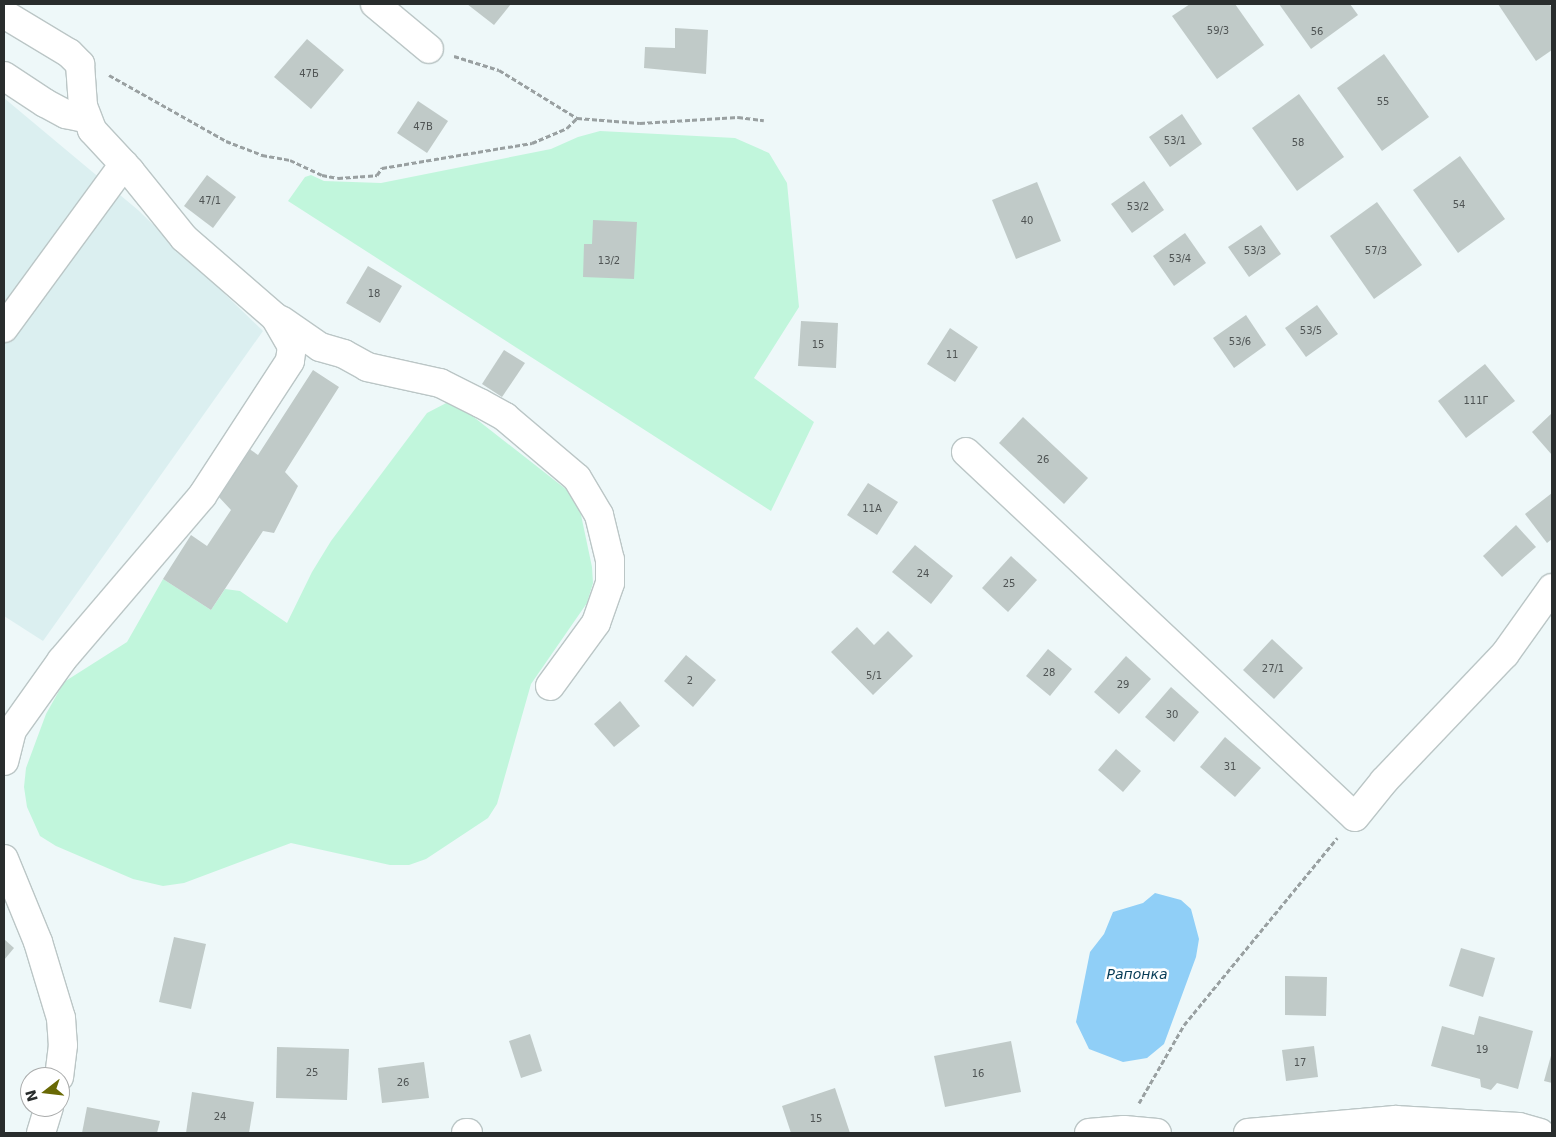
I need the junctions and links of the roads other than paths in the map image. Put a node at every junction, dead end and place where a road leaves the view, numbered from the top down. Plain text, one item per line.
1 (375, 4) edge
2 (4, 14) edge
3 (429, 49) road end
4 (4, 76) edge
5 (86, 118) junction
6 (124, 164) junction
7 (262, 306) junction
8 (4, 328) edge
9 (966, 452) dead end
10 (1552, 588) edge
11 (550, 686) dead end
12 (4, 760) edge
13 (4, 859) edge
14 (60, 1067) edge
15 (46, 1117) edge
16 (41, 1133) edge
17 (1089, 1133) edge
18 (1157, 1133) edge
19 (1248, 1133) edge
20 (1540, 1133) edge

1 - 3 street
2 - 5 street
4 - 5 street
5 - 6 street
6 - 7 street
6 - 8 street
7 - 11 street
7 - 12 street
9 - 10 street
13 - 14 street
15 - 16 street
17 - 18 street
19 - 20 street

